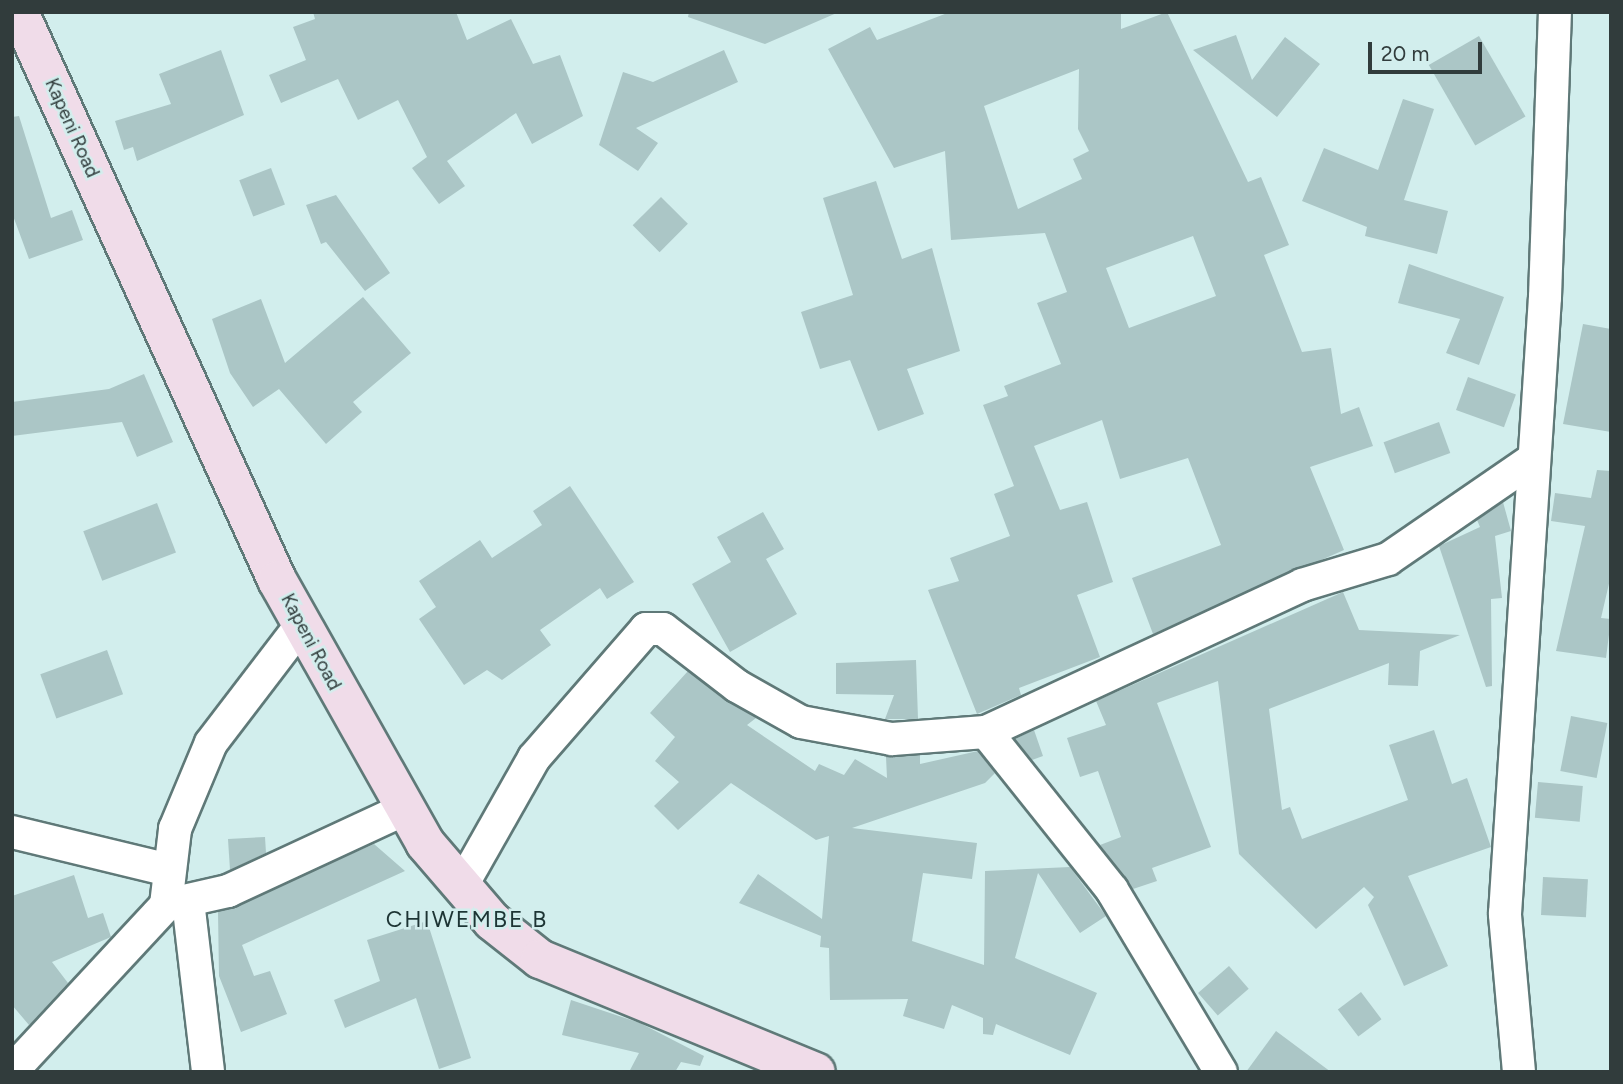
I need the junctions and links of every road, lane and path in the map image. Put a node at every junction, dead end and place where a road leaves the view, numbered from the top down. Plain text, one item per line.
1 (19, 12) edge
2 (1555, 12) edge
3 (1532, 460) junction
4 (302, 624) junction
5 (986, 732) junction
6 (405, 809) junction
7 (12, 832) edge
8 (169, 870) junction
9 (461, 887) junction
10 (177, 903) junction
11 (12, 1071) edge
12 (208, 1072) edge
13 (816, 1072) edge
14 (1221, 1072) edge
15 (1519, 1072) edge

1 - 4 main road, Kapeni Road
2 - 3 street
3 - 5 street
3 - 15 street
4 - 6 main road, Kapeni Road
4 - 8 street
5 - 9 street
5 - 14 street
6 - 9 main road, Kapeni Road
6 - 10 street
7 - 8 street
8 - 10 street
9 - 13 main road, Kapeni Road
10 - 11 street
10 - 12 street

